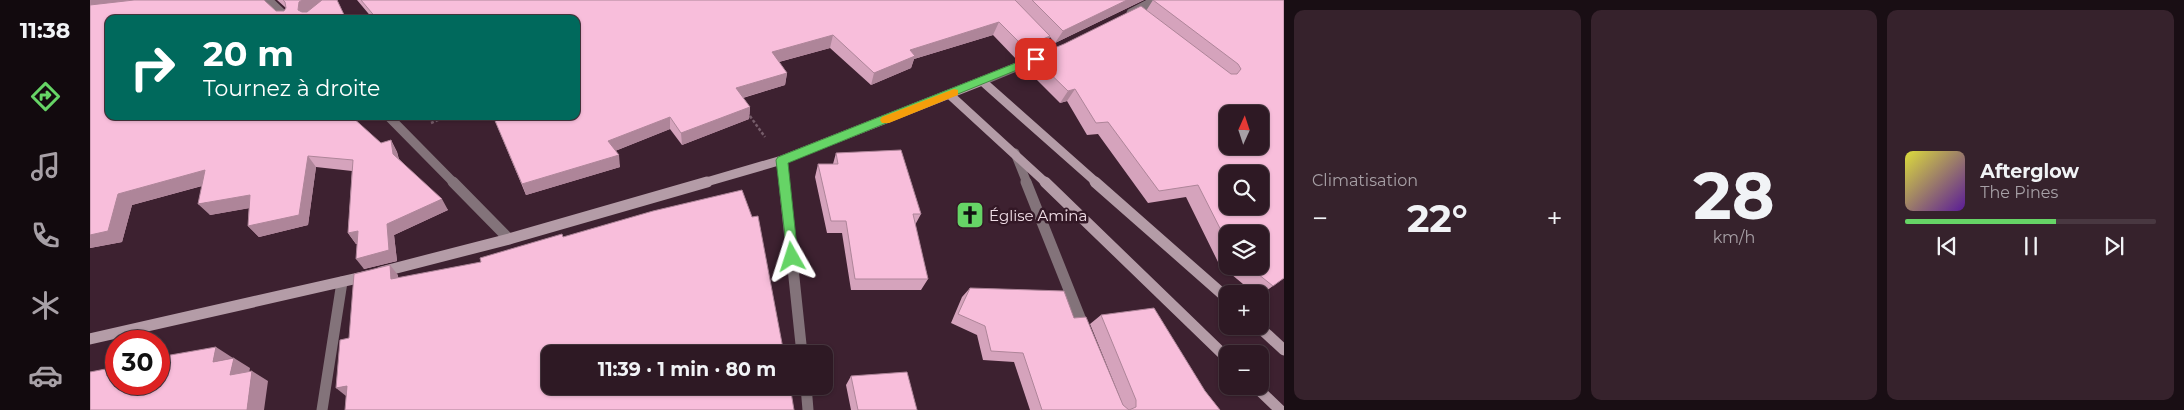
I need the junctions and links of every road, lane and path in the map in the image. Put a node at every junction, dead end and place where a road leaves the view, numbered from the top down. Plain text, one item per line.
1 (268, 0) edge
2 (1156, 0) edge
3 (284, 15) edge
4 (1124, 16) edge
5 (1030, 26) edge
6 (1063, 47) edge
7 (1054, 51) junction
8 (982, 81) junction
9 (950, 95) junction
10 (747, 112) edge
11 (392, 120) edge
12 (1014, 152) junction
13 (782, 160) junction
14 (509, 239) junction
15 (342, 282) junction
16 (1219, 291) edge
17 (1268, 335) edge
18 (1088, 336) edge
19 (90, 339) edge
20 (801, 345) edge
21 (1219, 350) edge
22 (1284, 350) edge
23 (807, 395) edge
24 (1265, 395) edge
25 (322, 410) edge
26 (808, 410) edge
27 (1280, 410) edge

1 - 3 street
2 - 4 street
5 - 7 street
6 - 7 street
7 - 8 street
8 - 9 main road
8 - 16 main road
9 - 12 main road
9 - 13 main road
10 - 13 path
11 - 14 street
12 - 18 street
12 - 21 main road
13 - 14 main road
13 - 20 street
14 - 15 main road
15 - 19 main road
15 - 25 street
17 - 22 main road
23 - 26 street
24 - 27 main road

